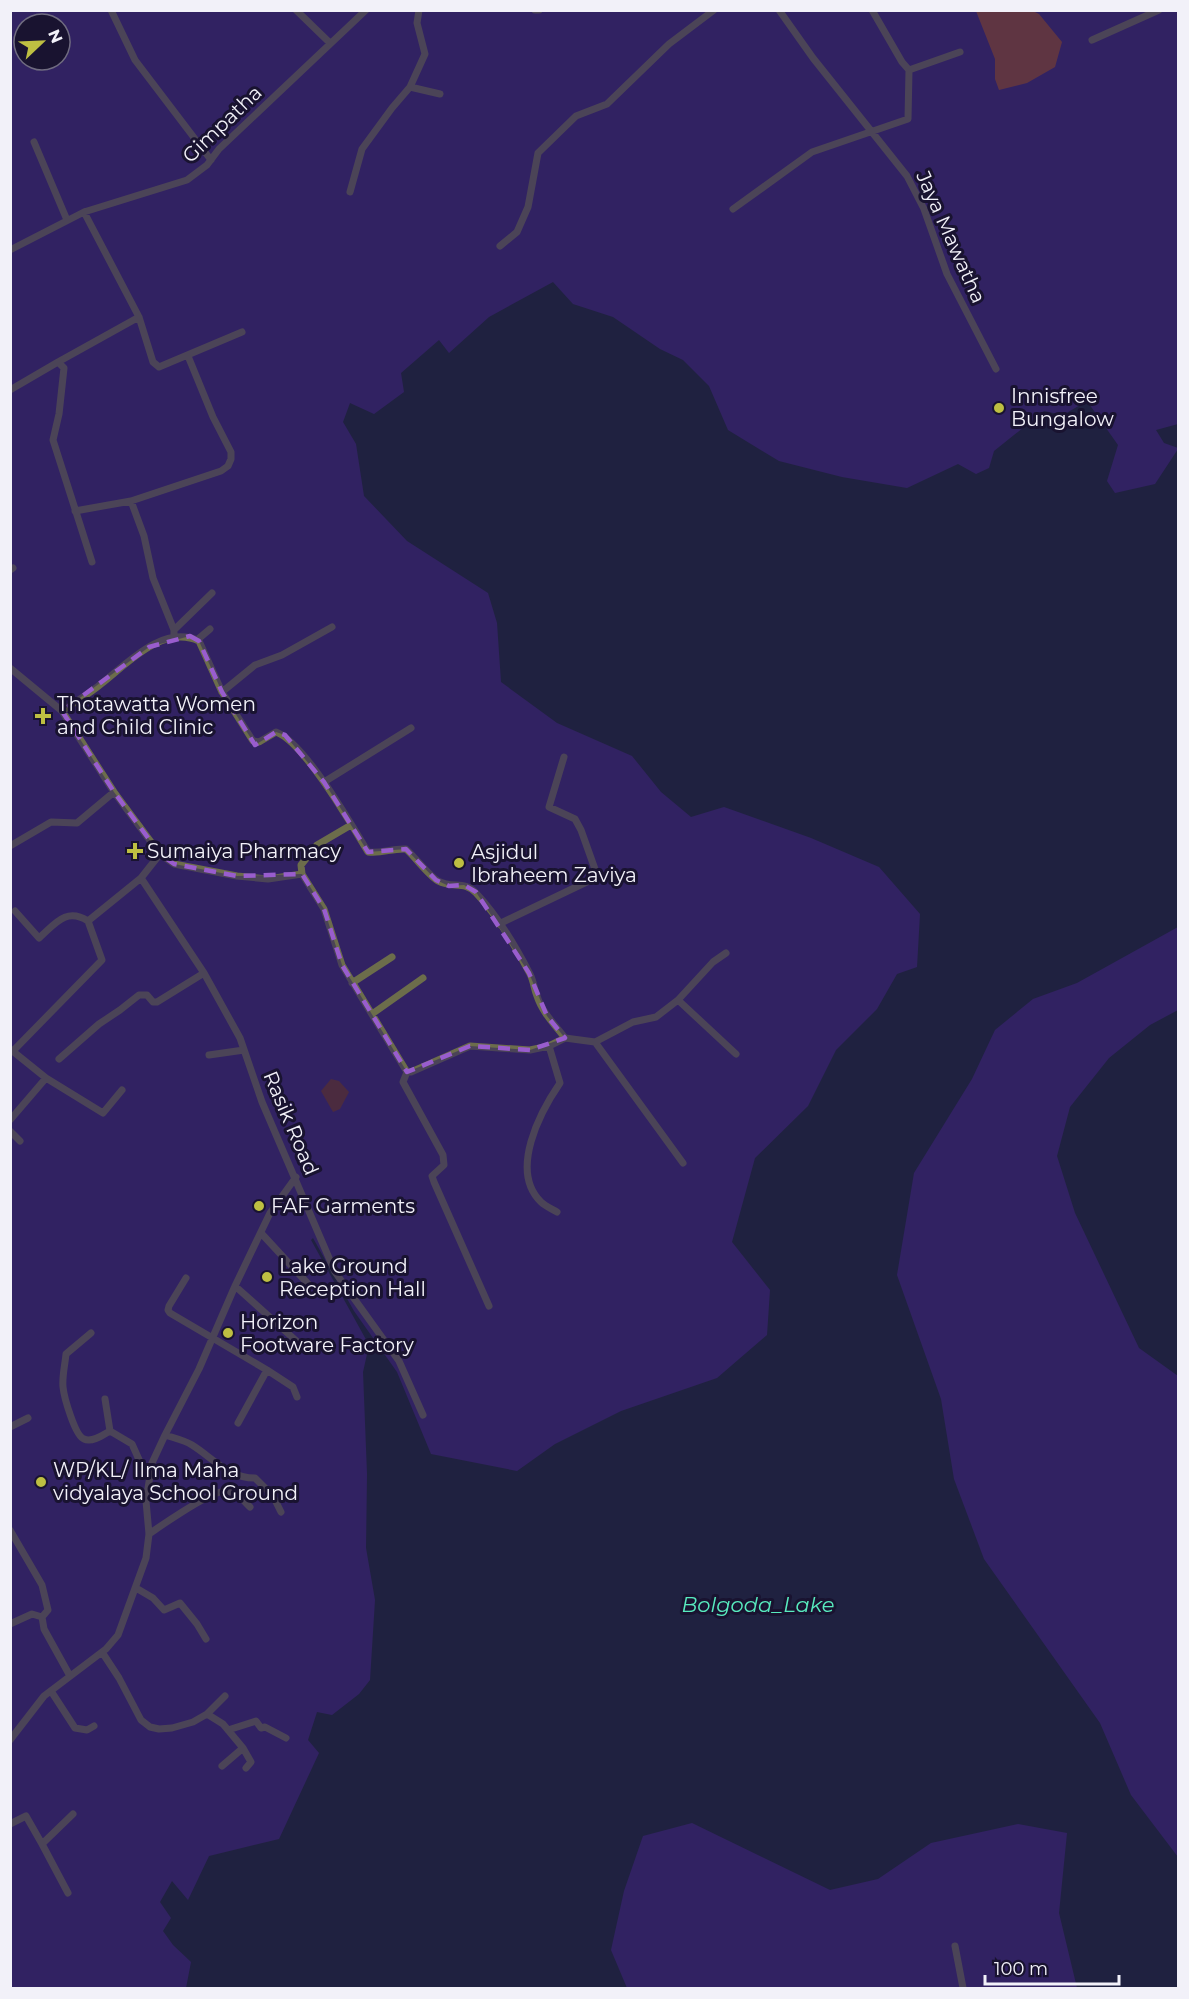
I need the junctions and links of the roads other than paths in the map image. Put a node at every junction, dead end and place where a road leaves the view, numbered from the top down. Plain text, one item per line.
1 (111, 10) edge
2 (296, 10) edge
3 (366, 10) edge
4 (419, 10) edge
5 (714, 10) edge
6 (779, 10) edge
7 (872, 10) edge
8 (1159, 10) edge
9 (1092, 40) dead end
10 (330, 43) junction
11 (960, 52) dead end
12 (909, 70) junction
13 (410, 87) junction
14 (440, 94) dead end
15 (871, 131) junction
16 (34, 142) dead end
17 (211, 160) junction
18 (350, 192) dead end
19 (733, 209) dead end
20 (84, 212) junction
21 (67, 220) junction
22 (500, 246) dead end
23 (10, 250) edge
24 (139, 317) junction
25 (242, 332) dead end
26 (188, 356) junction
27 (58, 362) junction
28 (996, 369) dead end
29 (10, 390) edge
30 (131, 501) junction
31 (75, 511) junction
32 (92, 562) dead end
33 (212, 593) dead end
34 (332, 627) dead end
35 (210, 628) dead end
36 (174, 633) junction
37 (197, 640) junction
38 (10, 668) edge
39 (222, 692) junction
40 (62, 711) junction
41 (411, 728) dead end
42 (564, 757) dead end
43 (324, 782) junction
44 (114, 792) junction
45 (351, 825) junction
46 (10, 846) edge
47 (160, 854) junction
48 (302, 874) junction
49 (141, 878) junction
50 (15, 911) dead end
51 (88, 921) junction
52 (499, 924) junction
53 (726, 953) dead end
54 (392, 957) dead end
55 (204, 973) junction
56 (423, 978) dead end
57 (352, 983) junction
58 (678, 1000) junction
59 (372, 1014) junction
60 (565, 1038) junction
61 (595, 1042) junction
62 (549, 1046) junction
63 (12, 1050) edge
64 (244, 1050) junction
65 (736, 1054) dead end
66 (209, 1055) dead end
67 (59, 1059) dead end
68 (406, 1072) junction
69 (46, 1078) junction
70 (122, 1090) dead end
71 (10, 1120) edge
72 (10, 1131) edge
73 (20, 1141) dead end
74 (683, 1163) dead end
75 (296, 1177) junction
76 (557, 1212) dead end
77 (261, 1233) junction
78 (186, 1278) dead end
79 (235, 1286) junction
80 (310, 1286) dead end
81 (489, 1306) dead end
82 (91, 1333) dead end
83 (213, 1337) junction
84 (302, 1346) dead end
85 (267, 1370) junction
86 (297, 1396) dead end
87 (105, 1399) dead end
88 (423, 1415) dead end
89 (28, 1418) dead end
90 (238, 1423) dead end
91 (10, 1427) edge
92 (110, 1431) junction
93 (165, 1435) junction
94 (150, 1476) junction
95 (250, 1507) dead end
96 (281, 1512) dead end
97 (11, 1531) edge
98 (149, 1534) junction
99 (136, 1588) junction
100 (42, 1617) junction
101 (10, 1624) edge
102 (206, 1639) dead end
103 (102, 1652) junction
104 (70, 1676) junction
105 (51, 1691) junction
106 (225, 1696) dead end
107 (207, 1714) junction
108 (94, 1726) dead end
109 (228, 1730) junction
110 (286, 1738) dead end
111 (10, 1740) edge
112 (243, 1748) junction
113 (222, 1766) dead end
114 (246, 1768) dead end
115 (73, 1814) dead end
116 (10, 1824) edge
117 (42, 1844) junction
118 (68, 1893) dead end
119 (955, 1946) dead end
120 (963, 1989) edge

1 - 17 street
2 - 10 street
3 - 10 street, Gimpatha
4 - 13 street
5 - 22 street
6 - 15 street, Jaya Mawatha
7 - 12 street
8 - 9 street
10 - 17 street, Gimpatha
11 - 12 street
12 - 15 street
13 - 14 street
13 - 18 street
15 - 19 street
15 - 28 street, Jaya Mawatha
16 - 21 street
17 - 20 street, Gimpatha
20 - 21 street, Gimpatha
20 - 24 street
21 - 23 street, Gimpatha
24 - 26 street
24 - 27 street
25 - 26 street
26 - 30 street
27 - 29 street
27 - 31 street
30 - 31 street
30 - 36 street
31 - 32 street
33 - 36 street
34 - 39 street
35 - 37 street
36 - 37 street
36 - 40 street
37 - 39 street
38 - 40 street
39 - 43 street
40 - 44 street
41 - 43 street
42 - 52 street
43 - 45 street
44 - 46 street
44 - 47 street
45 - 48 street
45 - 52 street
47 - 48 street
47 - 49 street
48 - 57 street
49 - 51 street
49 - 55 street, Rasik Road
50 - 51 street
51 - 63 street
52 - 60 street
53 - 58 street
54 - 57 street
55 - 64 street, Rasik Road
55 - 67 street
56 - 59 street
57 - 59 street
58 - 61 street
58 - 65 street
59 - 68 street
60 - 61 street
60 - 62 street
61 - 74 street
62 - 68 street
62 - 76 street
63 - 69 street
64 - 66 street
64 - 75 street, Rasik Road
68 - 81 street
69 - 70 street
69 - 71 street
72 - 73 street
75 - 77 street
75 - 88 street, Rasik Road
77 - 79 street
77 - 80 street
78 - 83 street
79 - 83 street
79 - 84 street
82 - 92 street
83 - 85 street
83 - 93 street
85 - 86 street
85 - 90 street
87 - 92 street
89 - 91 street
92 - 94 street
93 - 94 street
93 - 96 street
94 - 98 street
95 - 98 street
97 - 100 street
98 - 99 street
99 - 102 street
99 - 103 street
100 - 101 street
100 - 104 street
103 - 104 street
103 - 107 street
104 - 105 street
105 - 108 street
105 - 111 street
106 - 107 street
107 - 109 street
109 - 110 street
109 - 112 street
112 - 113 street
112 - 114 street
115 - 117 street
116 - 117 street
117 - 118 street
119 - 120 street

